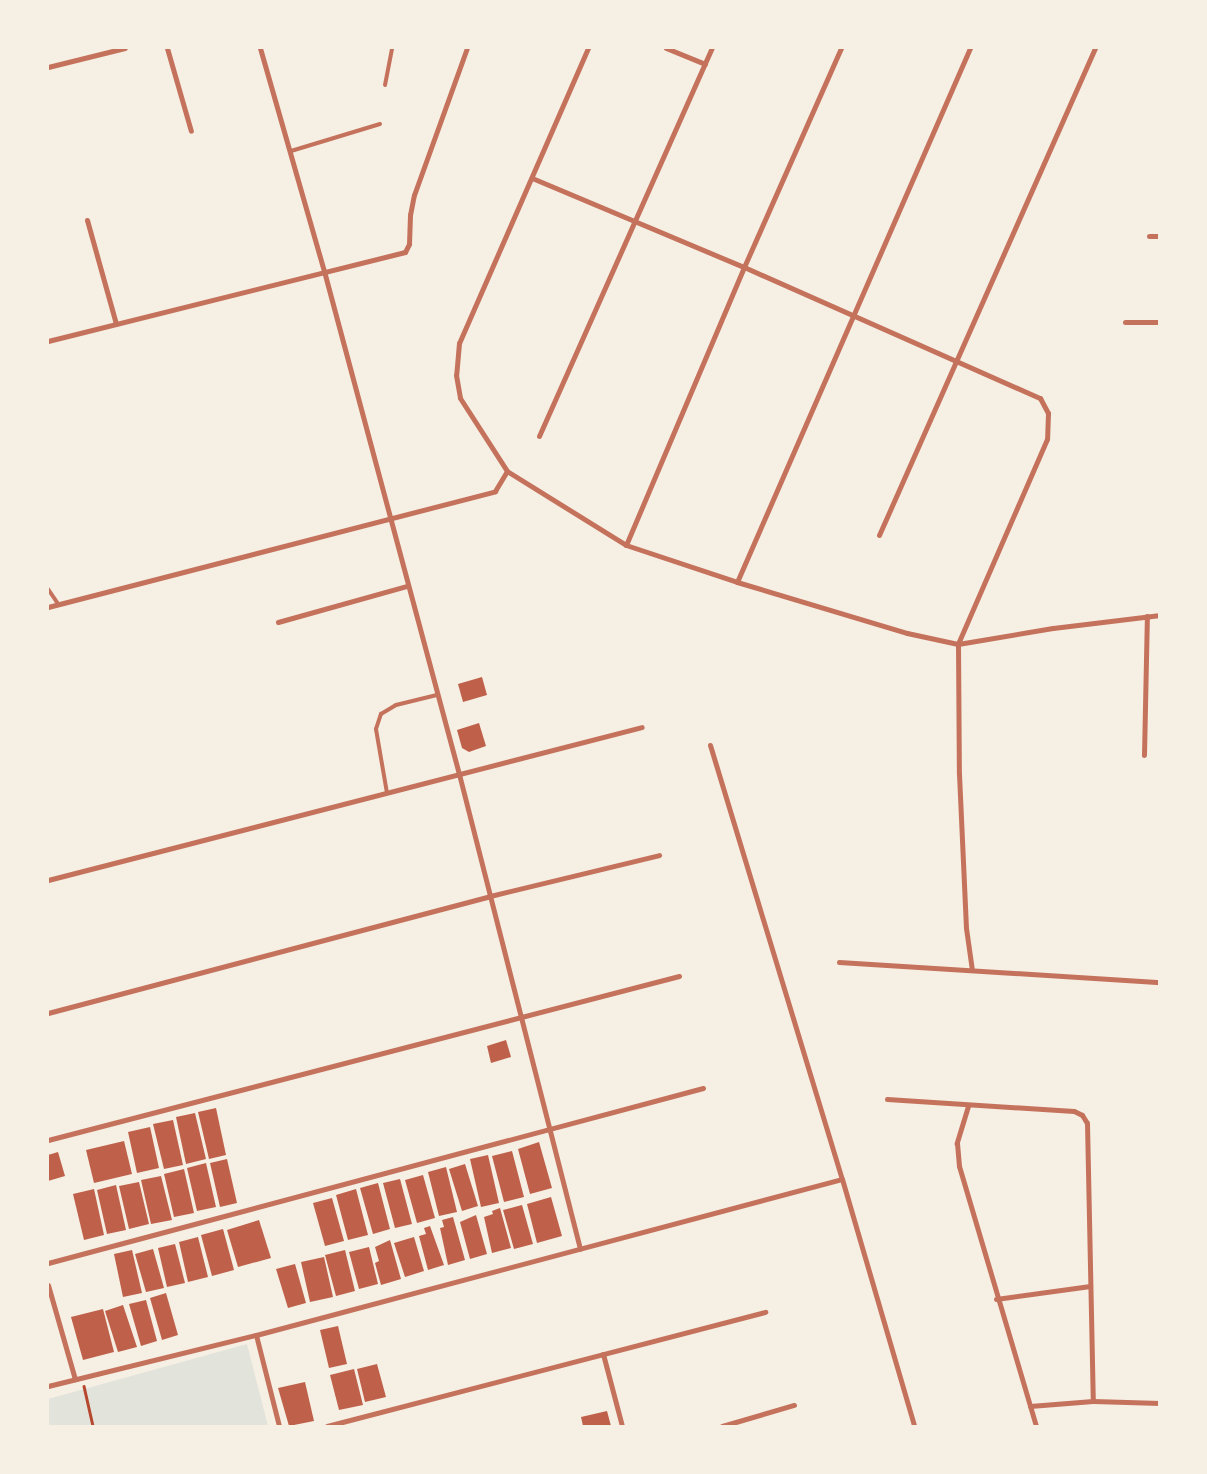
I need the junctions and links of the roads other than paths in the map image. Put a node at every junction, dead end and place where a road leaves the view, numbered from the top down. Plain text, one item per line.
1 (124, 48) edge
2 (167, 48) edge
3 (260, 48) edge
4 (392, 48) edge
5 (467, 48) edge
6 (588, 48) edge
7 (666, 48) edge
8 (712, 48) edge
9 (841, 48) edge
10 (970, 48) edge
11 (1095, 48) edge
12 (110, 49) edge
13 (705, 64) junction
14 (48, 67) edge
15 (385, 85) dead end
16 (380, 124) dead end
17 (191, 130) dead end
18 (291, 151) junction
19 (532, 178) junction
20 (87, 220) dead end
21 (635, 222) junction
22 (1149, 236) dead end
23 (1160, 236) edge
24 (744, 267) junction
25 (324, 270) junction
26 (854, 316) junction
27 (1126, 322) dead end
28 (1160, 322) edge
29 (116, 324) junction
30 (48, 341) edge
31 (957, 362) junction
32 (539, 436) dead end
33 (507, 471) junction
34 (388, 518) junction
35 (879, 535) dead end
36 (626, 545) junction
37 (737, 582) junction
38 (407, 586) junction
39 (48, 589) edge
40 (58, 604) junction
41 (48, 606) edge
42 (1160, 615) edge
43 (1147, 616) junction
44 (278, 622) dead end
45 (958, 644) junction
46 (437, 695) junction
47 (642, 727) dead end
48 (710, 745) dead end
49 (1144, 755) dead end
50 (458, 774) junction
51 (387, 793) junction
52 (659, 855) dead end
53 (48, 880) edge
54 (490, 896) junction
55 (839, 962) dead end
56 (972, 970) junction
57 (679, 976) dead end
58 (1160, 982) edge
59 (48, 1013) edge
60 (521, 1017) junction
61 (703, 1088) dead end
62 (887, 1099) dead end
63 (968, 1106) junction
64 (549, 1129) junction
65 (48, 1140) edge
66 (842, 1179) junction
67 (580, 1249) junction
68 (48, 1262) edge
69 (48, 1285) edge
70 (1090, 1286) junction
71 (996, 1299) junction
72 (764, 1312) dead end
73 (256, 1335) junction
74 (603, 1354) junction
75 (75, 1379) junction
76 (48, 1386) edge
77 (1093, 1401) junction
78 (1160, 1403) edge
79 (794, 1405) dead end
80 (1030, 1406) junction
81 (280, 1426) edge
82 (327, 1426) edge
83 (622, 1426) edge
84 (722, 1426) edge
85 (914, 1426) edge
86 (1036, 1426) edge

1 - 12 street
2 - 17 street
3 - 18 street
4 - 15 lane
5 - 25 street
6 - 19 street
7 - 13 street
8 - 13 street
9 - 24 street
10 - 26 street
11 - 31 street
12 - 14 street
13 - 21 street
16 - 18 lane
18 - 25 street
19 - 21 street
19 - 33 street
20 - 29 street
21 - 24 street
21 - 32 street
22 - 23 street
24 - 26 street
24 - 36 street
25 - 29 street
25 - 34 street
26 - 31 street
26 - 37 street
27 - 28 street
29 - 30 street
31 - 35 street
31 - 45 street
33 - 34 street
33 - 36 street
34 - 38 street
34 - 40 street
36 - 37 street
37 - 45 street
38 - 44 street
38 - 46 street
39 - 40 lane
40 - 41 street
42 - 43 street
43 - 45 street
43 - 49 street
45 - 56 street
46 - 50 street
46 - 51 lane
47 - 50 street
48 - 66 street
50 - 51 street
50 - 54 street
51 - 53 street
52 - 54 street
54 - 59 street
54 - 60 street
55 - 56 street
56 - 58 street
57 - 60 street
60 - 64 street
60 - 65 street
61 - 64 street
62 - 63 street
63 - 70 street
63 - 71 street
64 - 67 street
64 - 68 street
66 - 67 street
66 - 85 street
67 - 73 street
69 - 75 street
70 - 71 street
70 - 77 street
71 - 80 street
72 - 74 street
73 - 75 street
73 - 81 street
74 - 82 street
74 - 83 street
75 - 76 street
77 - 78 street
77 - 80 street
79 - 84 street
80 - 86 street

